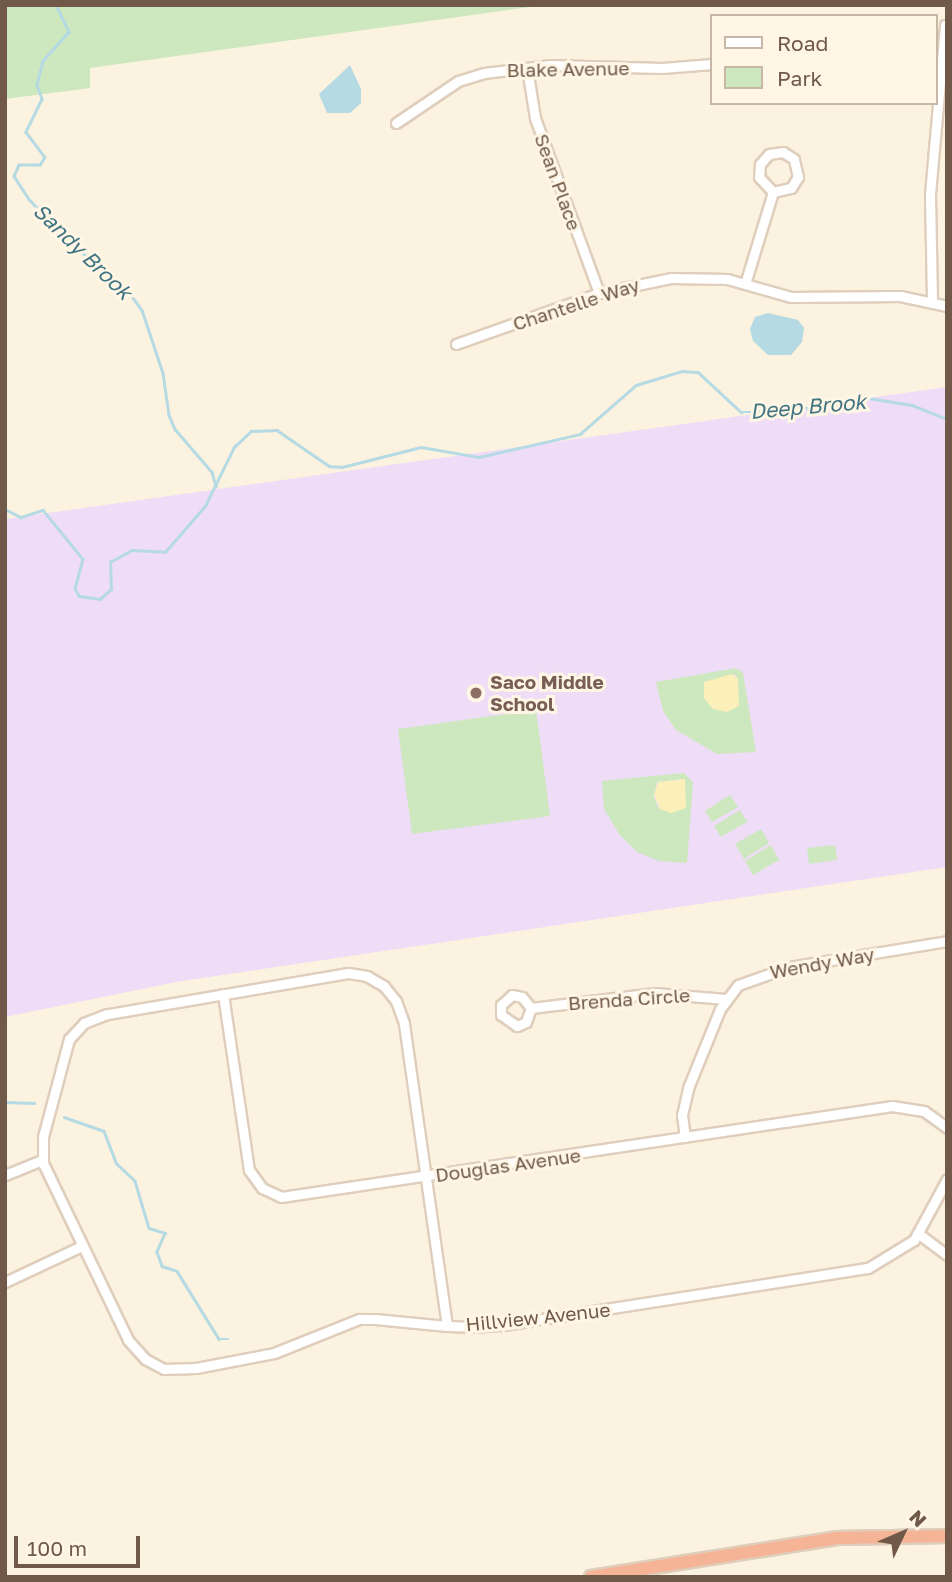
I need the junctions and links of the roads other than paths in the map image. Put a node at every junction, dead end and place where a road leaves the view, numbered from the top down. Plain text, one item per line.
1 (943, 26) edge
2 (710, 64) edge
3 (527, 68) junction
4 (938, 91) edge
5 (937, 105) edge
6 (396, 123) dead end
7 (773, 192) junction
8 (745, 284) junction
9 (599, 293) junction
10 (932, 300) junction
11 (947, 306) edge
12 (456, 344) dead end
13 (947, 941) edge
14 (223, 994) junction
15 (726, 999) junction
16 (531, 1008) dead end
17 (947, 1128) edge
18 (685, 1137) junction
19 (42, 1160) junction
20 (5, 1175) edge
21 (428, 1177) junction
22 (947, 1179) edge
23 (919, 1234) junction
24 (82, 1247) junction
25 (947, 1255) edge
26 (5, 1282) edge
27 (447, 1326) junction
28 (947, 1536) edge
29 (591, 1577) edge

1 - 4 street
2 - 3 street, Blake Avenue
3 - 6 street, Blake Avenue
3 - 9 street, Sean Place
5 - 10 street
7 - 7 street
7 - 8 street
8 - 9 street, Chantelle Way
8 - 10 street, Chantelle Way
9 - 12 street, Chantelle Way
10 - 11 street, Chantelle Way
13 - 15 street, Wendy Way
14 - 19 street
14 - 21 street
14 - 21 street, Douglas Avenue
15 - 16 street, Brenda Circle
15 - 18 street, Wendy Way
17 - 18 street, Douglas Avenue
18 - 21 street, Douglas Avenue
19 - 20 street
19 - 24 street, Hillview Avenue
21 - 27 street
22 - 23 street, Hillview Avenue
23 - 25 street
23 - 27 street, Hillview Avenue
24 - 26 street
24 - 27 street, Hillview Avenue
28 - 29 highway

